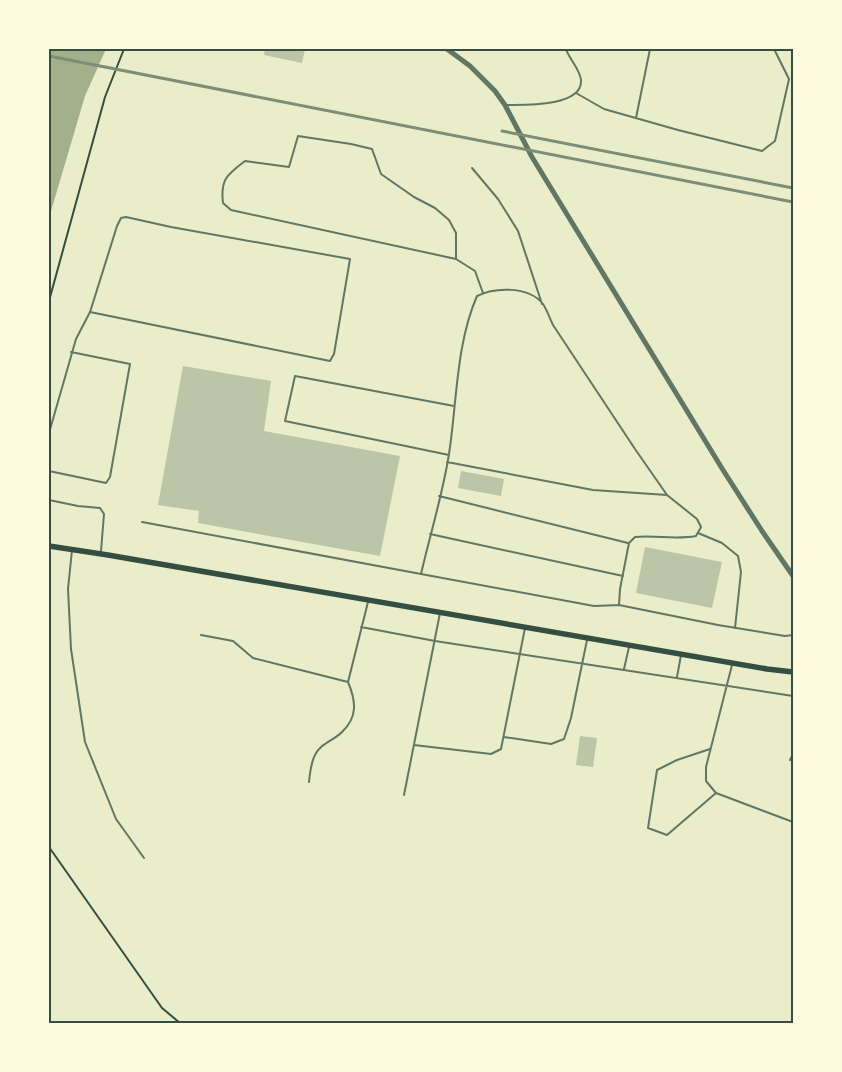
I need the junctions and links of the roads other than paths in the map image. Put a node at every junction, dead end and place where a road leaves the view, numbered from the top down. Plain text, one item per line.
1 (448, 49) edge
2 (566, 49) edge
3 (650, 49) edge
4 (774, 49) edge
5 (576, 93) junction
6 (505, 105) junction
7 (636, 118) junction
8 (472, 168) dead end
9 (456, 259) junction
10 (483, 293) junction
11 (542, 304) junction
12 (90, 312) junction
13 (71, 352) junction
14 (454, 406) junction
15 (49, 433) edge
16 (449, 455) junction
17 (447, 462) junction
18 (49, 471) edge
19 (667, 495) junction
20 (439, 496) junction
21 (49, 500) edge
22 (142, 522) dead end
23 (698, 533) junction
24 (430, 534) junction
25 (629, 543) junction
26 (49, 546) edge
27 (72, 550) junction
28 (101, 554) junction
29 (421, 574) junction
30 (622, 576) junction
31 (793, 576) edge
32 (368, 600) junction
33 (619, 605) junction
34 (441, 612) junction
35 (361, 627) junction
36 (525, 627) junction
37 (735, 628) junction
38 (201, 635) dead end
39 (793, 635) edge
40 (588, 638) junction
41 (435, 641) junction
42 (630, 645) junction
43 (520, 654) junction
44 (681, 654) junction
45 (582, 662) junction
46 (732, 662) junction
47 (624, 669) junction
48 (793, 672) edge
49 (677, 677) junction
50 (348, 682) junction
51 (727, 685) junction
52 (793, 696) edge
53 (504, 737) junction
54 (414, 745) junction
55 (710, 749) junction
56 (793, 754) edge
57 (790, 760) dead end
58 (308, 782) dead end
59 (716, 793) junction
60 (404, 795) dead end
61 (793, 822) edge
62 (144, 858) dead end

1 - 6 street
2 - 5 lane
3 - 7 lane
4 - 7 lane
5 - 6 lane
5 - 7 lane
6 - 31 street
8 - 11 lane
9 - 9 lane
9 - 10 lane
10 - 11 lane
10 - 14 lane
11 - 19 lane
12 - 12 lane
12 - 13 lane
13 - 15 lane
13 - 18 lane
14 - 16 lane
14 - 16 lane
16 - 17 lane
17 - 19 lane
17 - 20 lane
19 - 23 lane
20 - 24 lane
20 - 25 lane
21 - 28 lane
22 - 29 lane
23 - 25 lane
23 - 37 lane
24 - 29 lane
24 - 30 lane
25 - 30 lane
26 - 27 main road
27 - 28 main road
27 - 62 lane
28 - 32 main road
29 - 33 lane
30 - 33 lane
32 - 34 main road
32 - 35 lane
33 - 37 lane
34 - 36 main road
34 - 41 lane
35 - 41 lane
35 - 50 lane
36 - 40 main road
36 - 43 lane
37 - 39 lane
38 - 50 lane
40 - 42 main road
40 - 45 lane
41 - 43 lane
41 - 54 lane
42 - 44 main road
42 - 47 lane
43 - 45 lane
43 - 53 lane
44 - 46 main road
44 - 49 lane
45 - 47 lane
45 - 53 lane
46 - 48 main road
46 - 51 lane
47 - 49 lane
49 - 51 lane
50 - 58 lane
51 - 52 lane
51 - 55 lane
53 - 54 lane
54 - 60 lane
55 - 59 lane
55 - 59 lane
56 - 57 lane
59 - 61 lane

